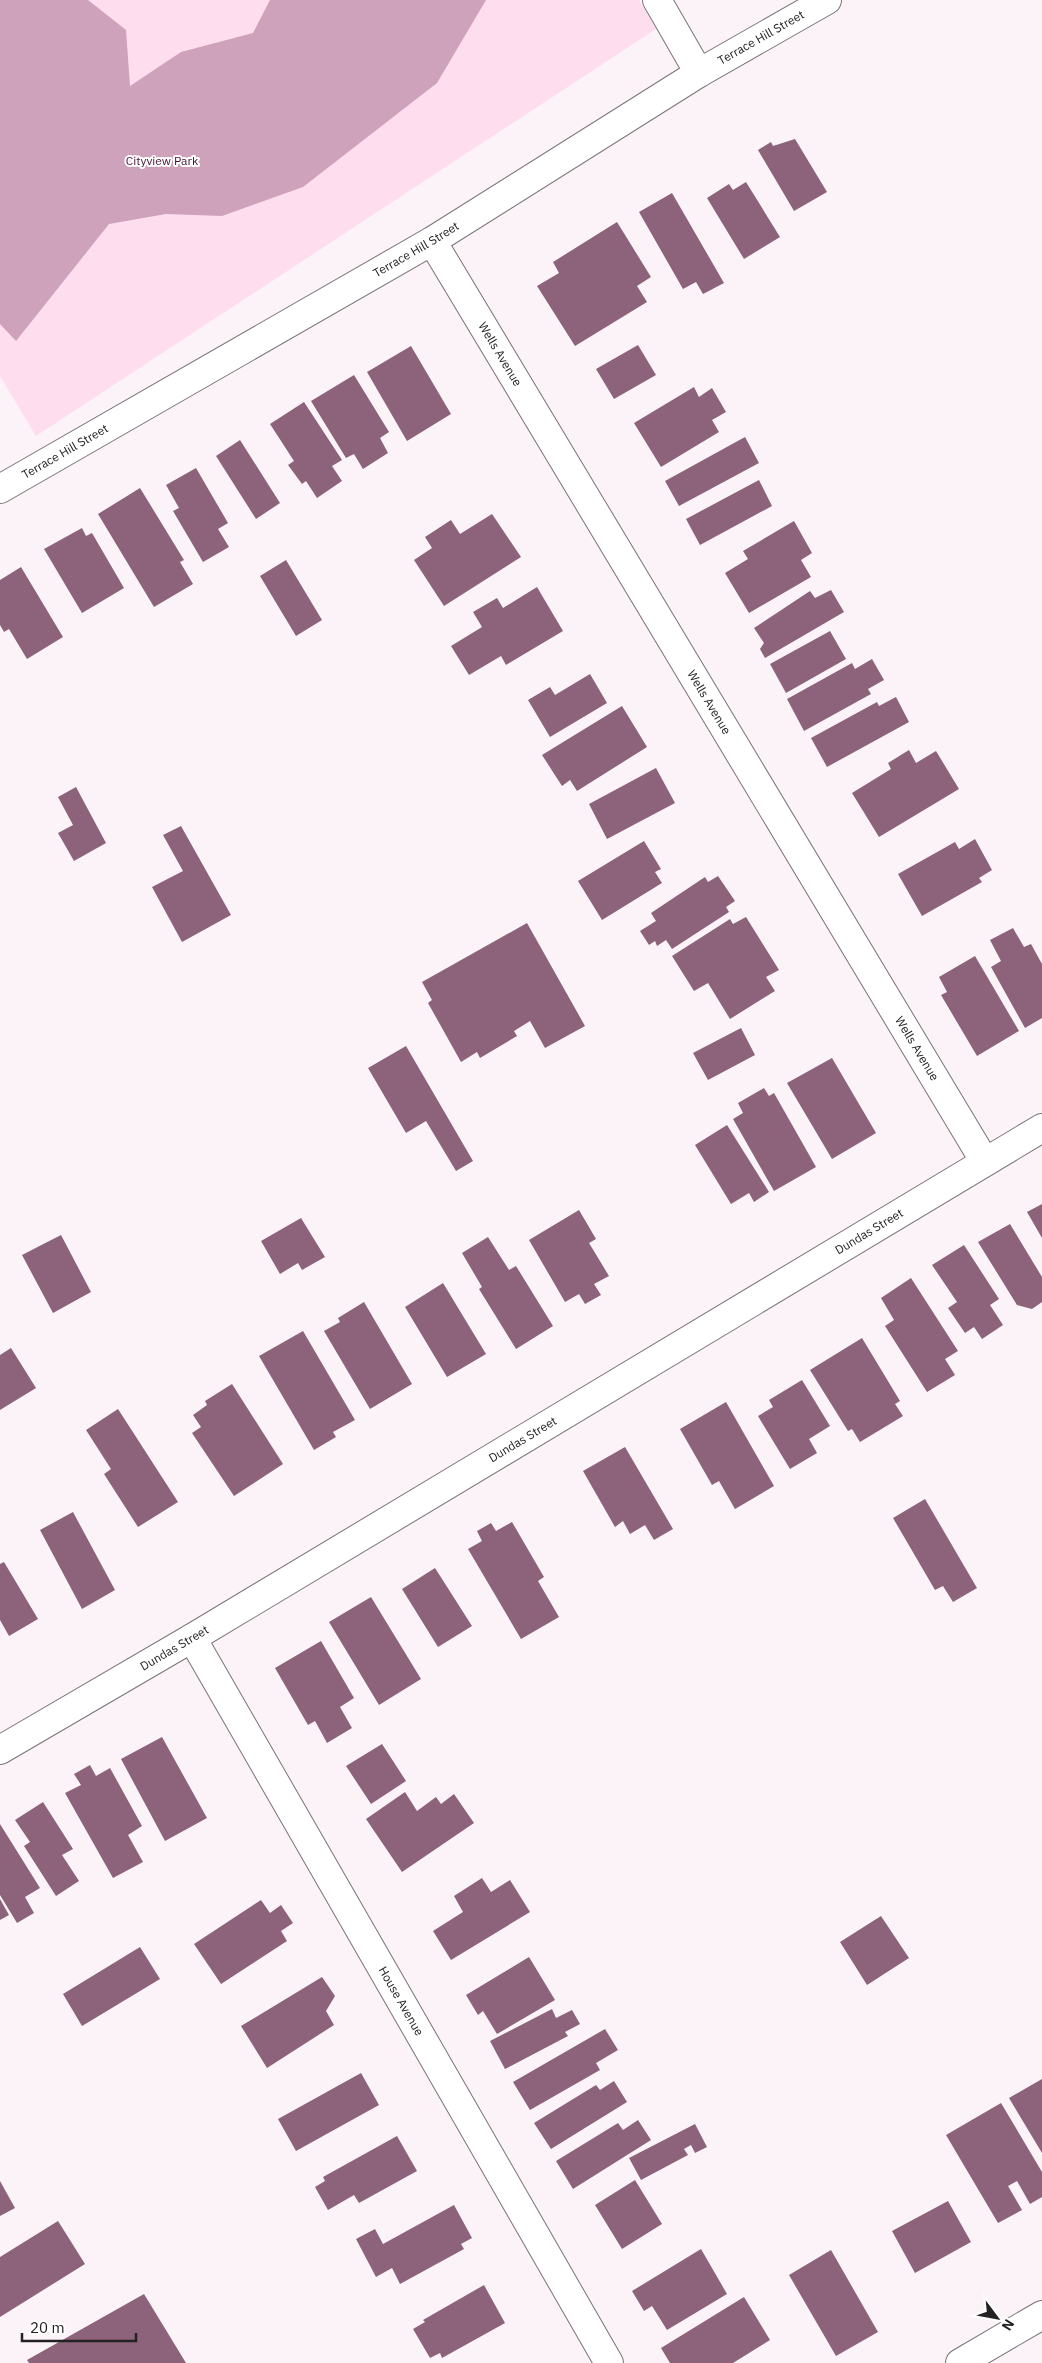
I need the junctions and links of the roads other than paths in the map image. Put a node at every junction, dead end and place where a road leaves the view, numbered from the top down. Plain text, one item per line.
1 (657, 0) edge
2 (827, 0) edge
3 (699, 73) junction
4 (432, 241) junction
5 (0, 490) edge
6 (1042, 1128) edge
7 (985, 1162) junction
8 (192, 1638) junction
9 (0, 1750) edge
10 (1042, 2315) edge
11 (609, 2363) edge
12 (960, 2363) edge

1 - 3 street
2 - 3 street, Terrace Hill Street
3 - 4 street, Terrace Hill Street
4 - 5 street, Terrace Hill Street
4 - 7 street, Wells Avenue
6 - 7 street, Dundas Street
7 - 8 street, Dundas Street
8 - 9 street, Dundas Street
8 - 11 street, House Avenue
10 - 12 street

